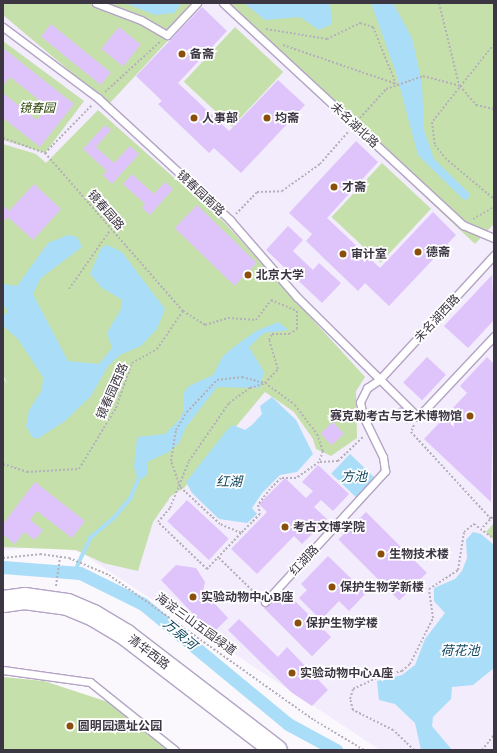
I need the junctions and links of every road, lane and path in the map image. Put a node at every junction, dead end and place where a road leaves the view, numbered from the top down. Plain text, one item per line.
1 (96, 3) edge
2 (197, 3) edge
3 (223, 3) edge
4 (439, 3) edge
5 (3, 28) edge
6 (253, 30) junction
7 (168, 35) junction
8 (263, 38) junction
9 (494, 44) edge
10 (396, 84) junction
11 (460, 86) junction
12 (98, 98) junction
13 (494, 109) edge
14 (354, 125) junction
15 (3, 138) edge
16 (45, 153) junction
17 (494, 199) edge
18 (494, 207) edge
19 (230, 220) junction
20 (463, 225) junction
21 (111, 229) junction
22 (494, 238) edge
23 (494, 255) edge
24 (69, 289) dead end
25 (183, 311) junction
26 (297, 311) junction
27 (312, 312) junction
28 (494, 336) edge
29 (379, 380) junction
30 (265, 383) junction
31 (418, 417) junction
32 (370, 430) junction
33 (319, 462) junction
34 (3, 464) edge
35 (180, 487) junction
36 (494, 515) edge
37 (490, 519) junction
38 (482, 528) junction
39 (241, 533) junction
40 (494, 539) edge
41 (60, 556) junction
42 (3, 558) edge
43 (219, 558) junction
44 (56, 587) dead end
45 (3, 601) edge
46 (265, 602) joint
47 (3, 670) edge
48 (494, 735) edge
49 (175, 750) edge
50 (276, 750) edge
51 (364, 750) edge
52 (414, 750) edge
53 (482, 750) edge

1 - 7 lane
2 - 7 lane
3 - 6 lane, 未名湖北路
4 - 11 path
5 - 12 lane, 镜春园南路
6 - 8 lane, 未名湖北路
6 - 10 path
7 - 12 path
8 - 10 path
8 - 14 lane, 未名湖北路
9 - 11 path
10 - 11 path
10 - 14 path
11 - 13 path
11 - 17 path
12 - 16 path
12 - 19 lane, 镜春园南路
14 - 19 path
14 - 20 lane, 未名湖北路
15 - 16 path, 镜春园路
16 - 21 path, 镜春园路
18 - 20 path
19 - 27 lane, 镜春园南路
20 - 22 lane, 未名湖北路
21 - 24 path
21 - 25 path, 镜春园路
23 - 29 lane, 未名湖西路
25 - 26 path
25 - 34 path, 镜春园西路
26 - 27 path
26 - 30 path
27 - 29 lane, 镜春园南路
28 - 31 lane
29 - 31 lane, 镜春园南路
29 - 32 lane, 红湖路
30 - 33 path
30 - 35 path
30 - 35 path
31 - 37 path
32 - 33 path
32 - 46 lane, 红湖路
33 - 39 path
35 - 39 path
35 - 43 path
36 - 37 path
37 - 38 path
38 - 40 path
38 - 52 path
39 - 43 path
41 - 42 path, 海淀三山五园绿道
41 - 44 path
41 - 51 path, 海淀三山五园绿道
43 - 46 path
45 - 50 main road, 清华西路
47 - 49 lane
48 - 53 path

